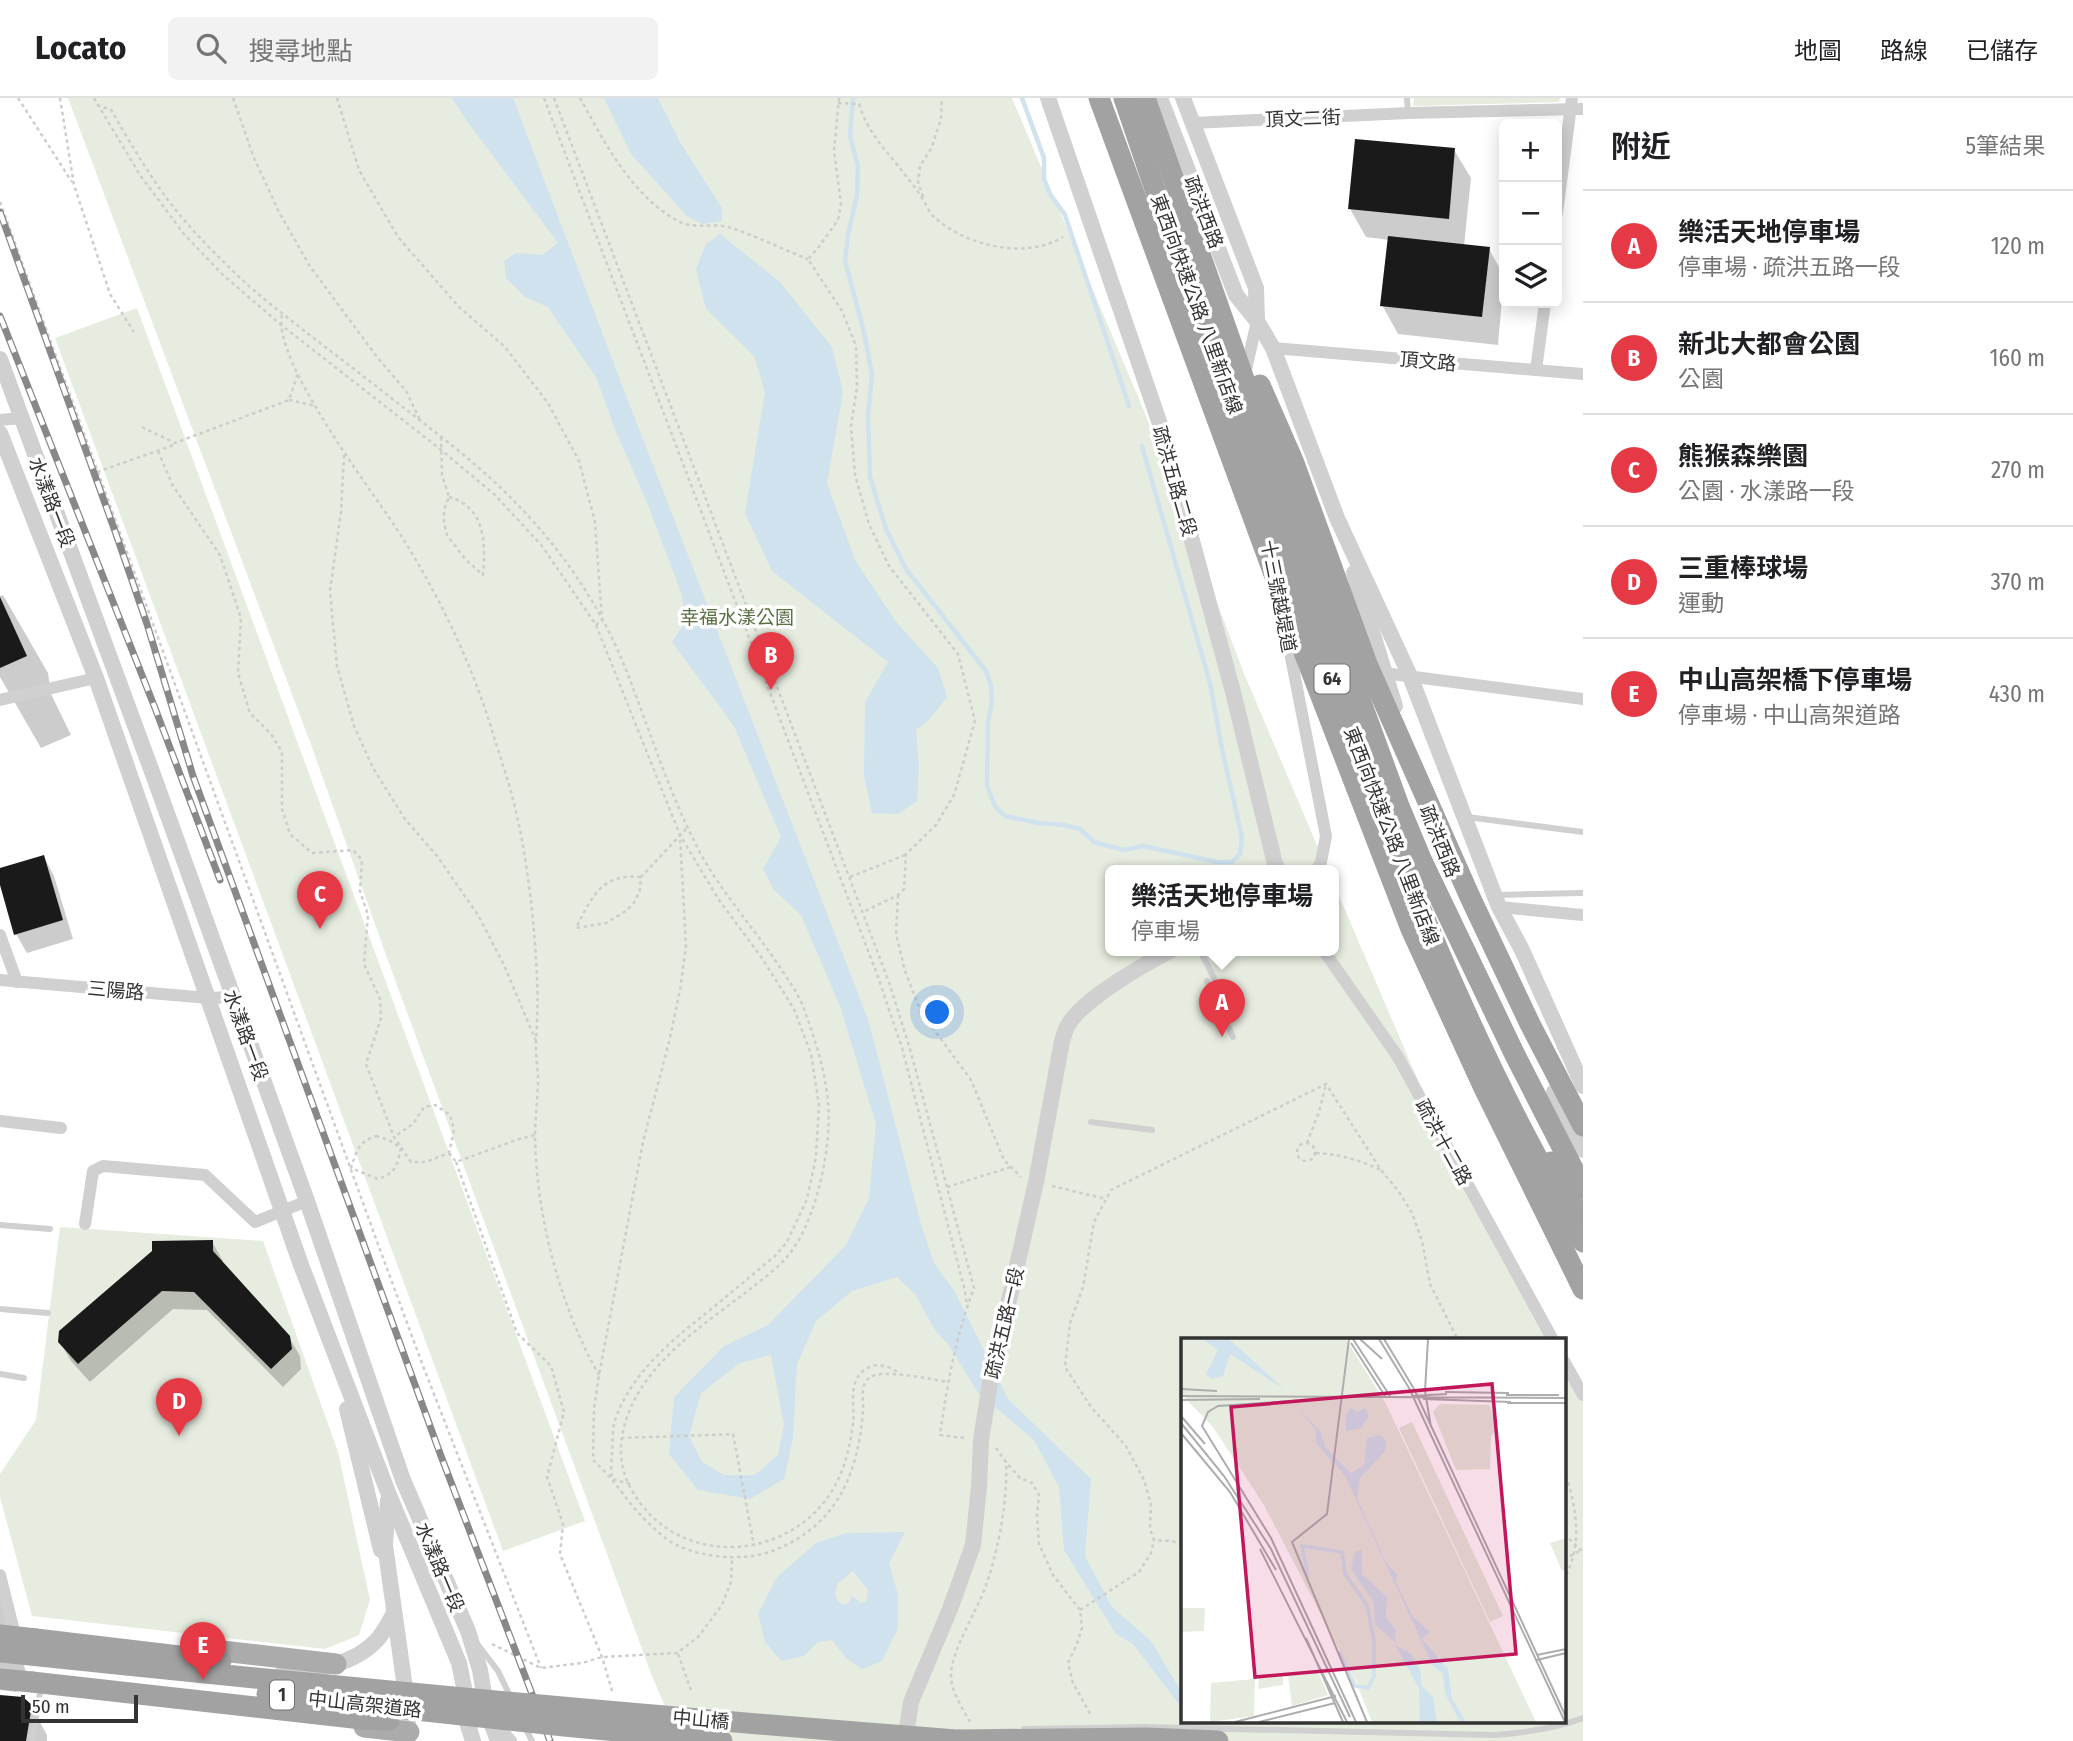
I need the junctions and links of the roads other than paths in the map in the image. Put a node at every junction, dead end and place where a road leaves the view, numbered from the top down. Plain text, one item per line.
1 (1048, 98) edge
2 (1099, 98) edge
3 (1124, 98) edge
4 (1145, 98) edge
5 (1160, 98) edge
6 (1183, 98) edge
7 (1407, 98) edge
8 (1575, 106) edge
9 (1408, 113) junction
10 (1192, 123) junction
11 (1562, 183) edge
12 (1193, 234) junction
13 (1544, 308) edge
14 (1257, 321) junction
15 (1273, 348) junction
16 (0, 359) edge
17 (1536, 369) junction
18 (1583, 373) edge
19 (21, 418) junction
20 (0, 420) edge
21 (0, 433) edge
22 (1337, 517) junction
23 (1384, 673) junction
24 (1410, 676) junction
25 (96, 678) junction
26 (1583, 699) edge
27 (0, 700) edge
28 (1464, 817) junction
29 (1583, 832) edge
30 (1385, 863) junction
31 (1276, 865) edge
32 (1320, 865) edge
33 (1583, 893) edge
34 (1496, 901) junction
35 (1583, 915) edge
36 (0, 935) edge
37 (1161, 956) edge
38 (1202, 956) edge
39 (1327, 956) edge
40 (0, 980) edge
41 (17, 982) junction
42 (232, 997) junction
43 (208, 998) junction
44 (1233, 1037) dead end
45 (1583, 1086) edge
46 (0, 1121) edge
47 (1091, 1122) dead end
48 (1583, 1126) edge
49 (61, 1128) dead end
50 (1152, 1130) dead end
51 (1583, 1150) edge
52 (1583, 1188) edge
53 (307, 1201) junction
54 (283, 1209) junction
55 (1583, 1222) edge
56 (85, 1224) dead end
57 (0, 1225) edge
58 (50, 1229) dead end
59 (1583, 1242) edge
60 (1583, 1289) edge
61 (0, 1309) edge
62 (48, 1313) dead end
63 (1552, 1338) edge
64 (335, 1353) junction
65 (1566, 1364) edge
66 (0, 1374) edge
67 (24, 1378) dead end
68 (1583, 1395) edge
69 (403, 1480) junction
70 (389, 1495) junction
71 (0, 1575) edge
72 (390, 1583) junction
73 (394, 1613) junction
74 (467, 1631) junction
75 (3, 1632) edge
76 (0, 1652) edge
77 (336, 1664) junction
78 (0, 1665) edge
79 (0, 1671) edge
80 (282, 1674) junction
81 (0, 1679) edge
82 (36, 1687) junction
83 (0, 1688) edge
84 (405, 1688) junction
85 (465, 1692) junction
86 (487, 1712) junction
87 (561, 1716) junction
88 (466, 1718) junction
89 (1583, 1718) edge
90 (621, 1720) junction
91 (408, 1729) edge
92 (1013, 1729) dead end
93 (965, 1736) edge
94 (897, 1738) edge
95 (32, 1741) edge
96 (472, 1741) edge
97 (498, 1741) edge
98 (511, 1741) edge
99 (532, 1741) edge
100 (614, 1741) edge
101 (632, 1741) edge
102 (660, 1741) edge
103 (722, 1741) edge
104 (1218, 1741) edge

1 - 31 street, 疏洪五路二段
2 - 30 highway, bridge
3 - 59 highway, 東西向快速公路 八里新店線 / 64, bridge
4 - 12 highway, 東西向快速公路 八里新店線 / 64, bridge
5 - 14 street, 疏洪西路
6 - 10 street, 疏洪西路
7 - 9 lane
8 - 9 street, 頂文二街
8 - 11 street
9 - 10 street, 頂文二街
10 - 14 street, 疏洪西路
12 - 48 highway, bridge
12 - 52 highway, 東西向快速公路 八里新店線 / 64, bridge
13 - 17 street
14 - 15 street, 疏洪西路
14 - 32 street, 十三號越堤道
15 - 17 street, 頂文路
15 - 22 street, 疏洪西路
16 - 19 street, 水漾路一段
17 - 18 street, 頂文路
19 - 20 street
19 - 42 street, 水漾路一段
21 - 25 street, 水漾路一段
22 - 23 street, 疏洪西路
22 - 24 street, 疏洪西路
23 - 24 street
23 - 51 street, 疏洪西路
24 - 26 street
24 - 28 street, 疏洪西路
25 - 27 street
25 - 43 street, 水漾路一段
28 - 29 lane
28 - 34 street, 疏洪西路
30 - 55 highway, bridge
30 - 60 highway, bridge
33 - 34 lane
34 - 35 street
34 - 45 street, 疏洪西路
36 - 41 street
37 - 94 street, 疏洪五路一段
38 - 44 lane
39 - 63 street, 疏洪十二路
40 - 41 street, 三陽路
41 - 43 street, 三陽路
42 - 43 street, 三陽路
42 - 53 street, 水漾路一段
43 - 54 street, 水漾路一段
46 - 49 street
47 - 50 lane
53 - 54 street
53 - 69 street, 水漾路一段
54 - 56 street
54 - 64 street, 水漾路一段
57 - 58 lane
61 - 62 lane
64 - 70 street, 水漾路一段
64 - 72 street
65 - 68 street
66 - 67 lane
69 - 70 street
69 - 74 street, 水漾路一段
70 - 72 street
70 - 85 street, 水漾路一段
71 - 75 street
72 - 73 street
73 - 77 street
73 - 84 street
74 - 86 street, 水漾路一段
74 - 99 lane
75 - 77 main road, 1
75 - 80 main road, 1
75 - 87 highway, 1, bridge
76 - 87 highway, 中山高架道路 / 1, bridge
77 - 80 street
78 - 87 highway, 中山高架道路 / 1, bridge
79 - 91 main road, 1
80 - 84 main road, 1
81 - 82 highway, 1
82 - 83 main road, 1
82 - 87 highway, 1, bridge
82 - 91 main road, 1
82 - 95 lane
84 - 85 main road, 1
84 - 91 street
85 - 86 main road
85 - 88 street, 水漾路一段
86 - 88 main road, 1
86 - 97 street, 水漾路一段
86 - 98 street
87 - 94 highway, 中山橋 / 1, bridge
87 - 103 highway, 中山橋 / 1, bridge
88 - 91 main road, 1
88 - 96 street, 水漾路一段
89 - 92 lane, bridge
90 - 100 street
90 - 101 street
90 - 102 street
93 - 94 highway, 中山橋 / 1, bridge
93 - 104 highway, 中山橋, bridge

